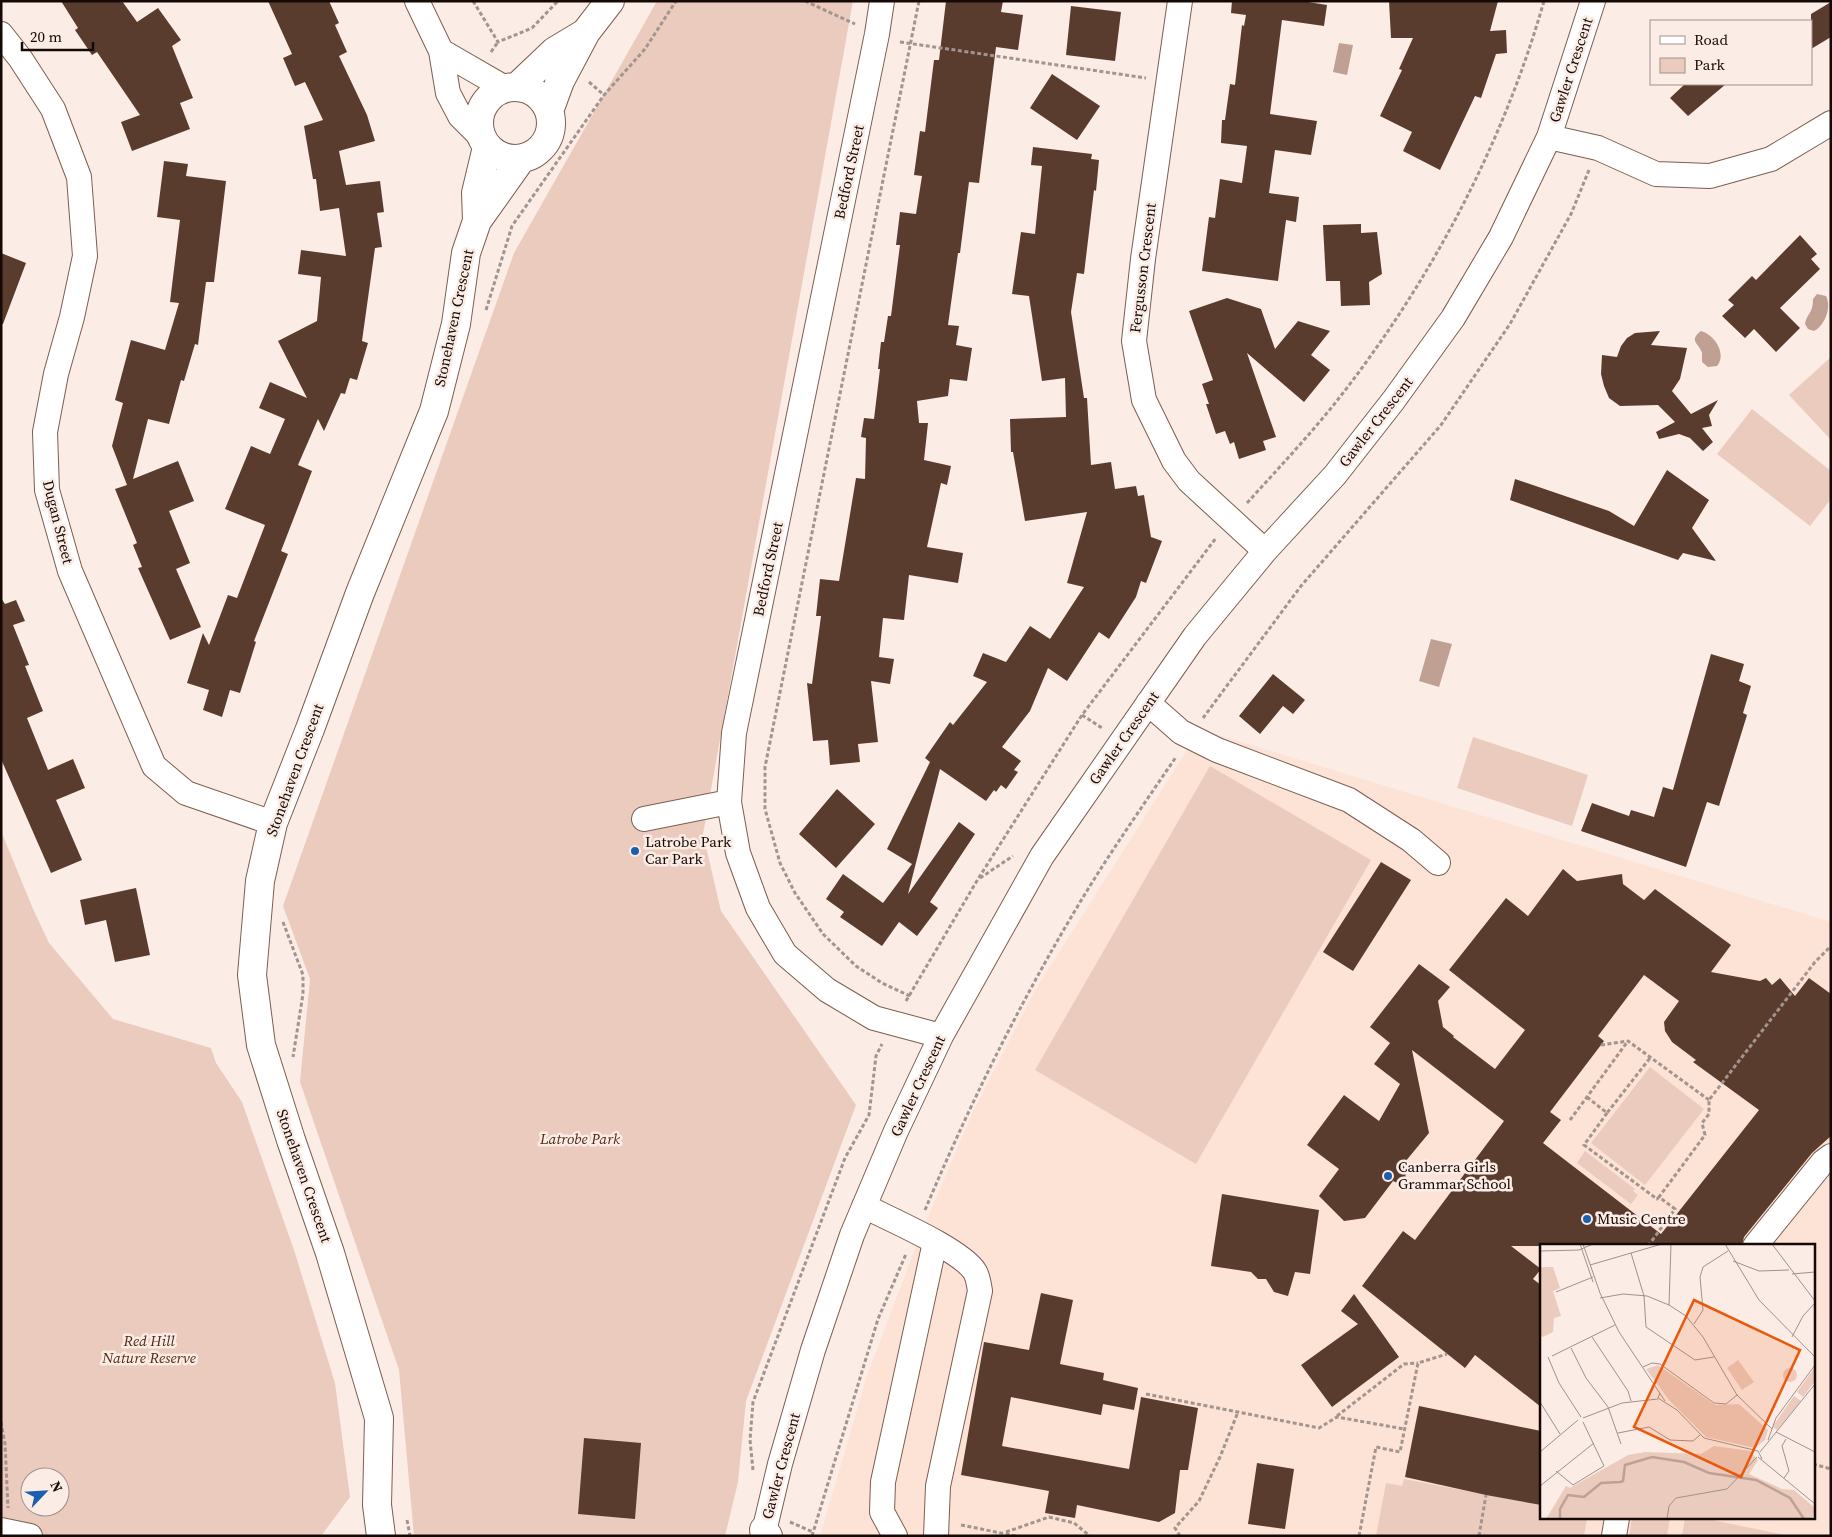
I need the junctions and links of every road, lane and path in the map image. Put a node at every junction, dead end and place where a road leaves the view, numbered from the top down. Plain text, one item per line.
1 (417, 1) edge
2 (473, 1) edge
3 (558, 1) edge
4 (610, 1) edge
5 (676, 1) edge
6 (805, 1) edge
7 (882, 1) edge
8 (919, 1) edge
9 (1180, 1) edge
10 (1593, 1) edge
11 (586, 32) junction
12 (1, 34) edge
13 (877, 34) junction
14 (911, 43) junction
15 (441, 51) junction
16 (1168, 82) junction
17 (511, 87) junction
18 (549, 111) junction
19 (1831, 123) edge
20 (1549, 137) junction
21 (484, 142) junction
22 (1598, 148) junction
23 (521, 159) junction
24 (477, 221) junction
25 (484, 318) dead end
26 (1265, 551) junction
27 (1148, 703) junction
28 (1190, 736) junction
29 (1170, 752) dead end
30 (1176, 757) junction
31 (728, 802) junction
32 (644, 819) dead end
33 (273, 823) junction
34 (1015, 855) dead end
35 (1438, 863) dead end
36 (978, 879) dead end
37 (282, 919) dead end
38 (1831, 948) edge
39 (910, 996) dead end
40 (941, 1036) junction
41 (1628, 1041) junction
42 (1601, 1045) dead end
43 (1650, 1058) junction
44 (292, 1064) dead end
45 (1587, 1097) junction
46 (1709, 1100) junction
47 (1606, 1114) junction
48 (1570, 1120) dead end
49 (1831, 1156) edge
50 (1659, 1197) junction
51 (864, 1206) junction
52 (926, 1237) junction
53 (1649, 1244) edge
54 (1757, 1244) edge
55 (1447, 1354) dead end
56 (1418, 1363) junction
57 (1146, 1394) dead end
58 (1238, 1412) junction
59 (1337, 1417) junction
60 (1, 1422) edge
61 (1404, 1429) junction
62 (1814, 1464) edge
63 (1831, 1469) edge
64 (1486, 1495) dead end
65 (377, 1505) junction
66 (406, 1512) dead end
67 (1616, 1520) edge
68 (13, 1533) edge
69 (1003, 1533) dead end
70 (765, 1534) edge
71 (813, 1534) edge
72 (360, 1536) edge
73 (381, 1536) edge
74 (410, 1536) edge
75 (895, 1536) edge
76 (936, 1536) edge
77 (1090, 1536) edge
78 (1180, 1536) edge
79 (1358, 1536) edge
80 (1479, 1536) edge
81 (1614, 1536) edge

1 - 15 street
2 - 3 path
4 - 11 main road
5 - 25 path
6 - 13 path
7 - 13 street, Bedford Street
8 - 14 path
9 - 16 street, Fergusson Crescent
10 - 20 street, Gawler Crescent
11 - 17 main road
11 - 18 main road
12 - 33 street, Dugan Street
13 - 14 path
13 - 31 street, Bedford Street
14 - 16 path
14 - 39 path
15 - 17 street
15 - 21 street
16 - 26 street, Fergusson Crescent
17 - 18 main road
17 - 21 main road
18 - 23 main road
19 - 22 street
20 - 22 street
20 - 26 street, Gawler Crescent
21 - 23 main road
21 - 24 main road, Stonehaven Crescent
22 - 28 path
23 - 24 main road, Stonehaven Crescent
24 - 33 main road, Stonehaven Crescent
26 - 27 street, Gawler Crescent
27 - 28 street
27 - 40 street, Gawler Crescent
28 - 30 path
28 - 35 street
29 - 30 path
30 - 52 path
31 - 32 street
31 - 40 street, Bedford Street
33 - 65 main road, Stonehaven Crescent
34 - 36 path
37 - 44 path
38 - 46 path
40 - 51 street, Gawler Crescent
41 - 42 path
41 - 43 path
41 - 45 path
43 - 46 path
43 - 47 path
45 - 47 path
45 - 48 path
46 - 50 path
47 - 50 path
49 - 54 street
50 - 53 path
51 - 52 street
51 - 70 street, Gawler Crescent
52 - 71 path
52 - 75 street
52 - 76 street
55 - 56 path
56 - 59 path
56 - 61 path
57 - 58 path
58 - 59 path
58 - 78 path
59 - 61 path
60 - 68 path
61 - 79 path
62 - 63 path
64 - 80 path
65 - 72 main road, Stonehaven Crescent
65 - 73 main road, Stonehaven Crescent
66 - 74 path
67 - 81 street
69 - 77 path

